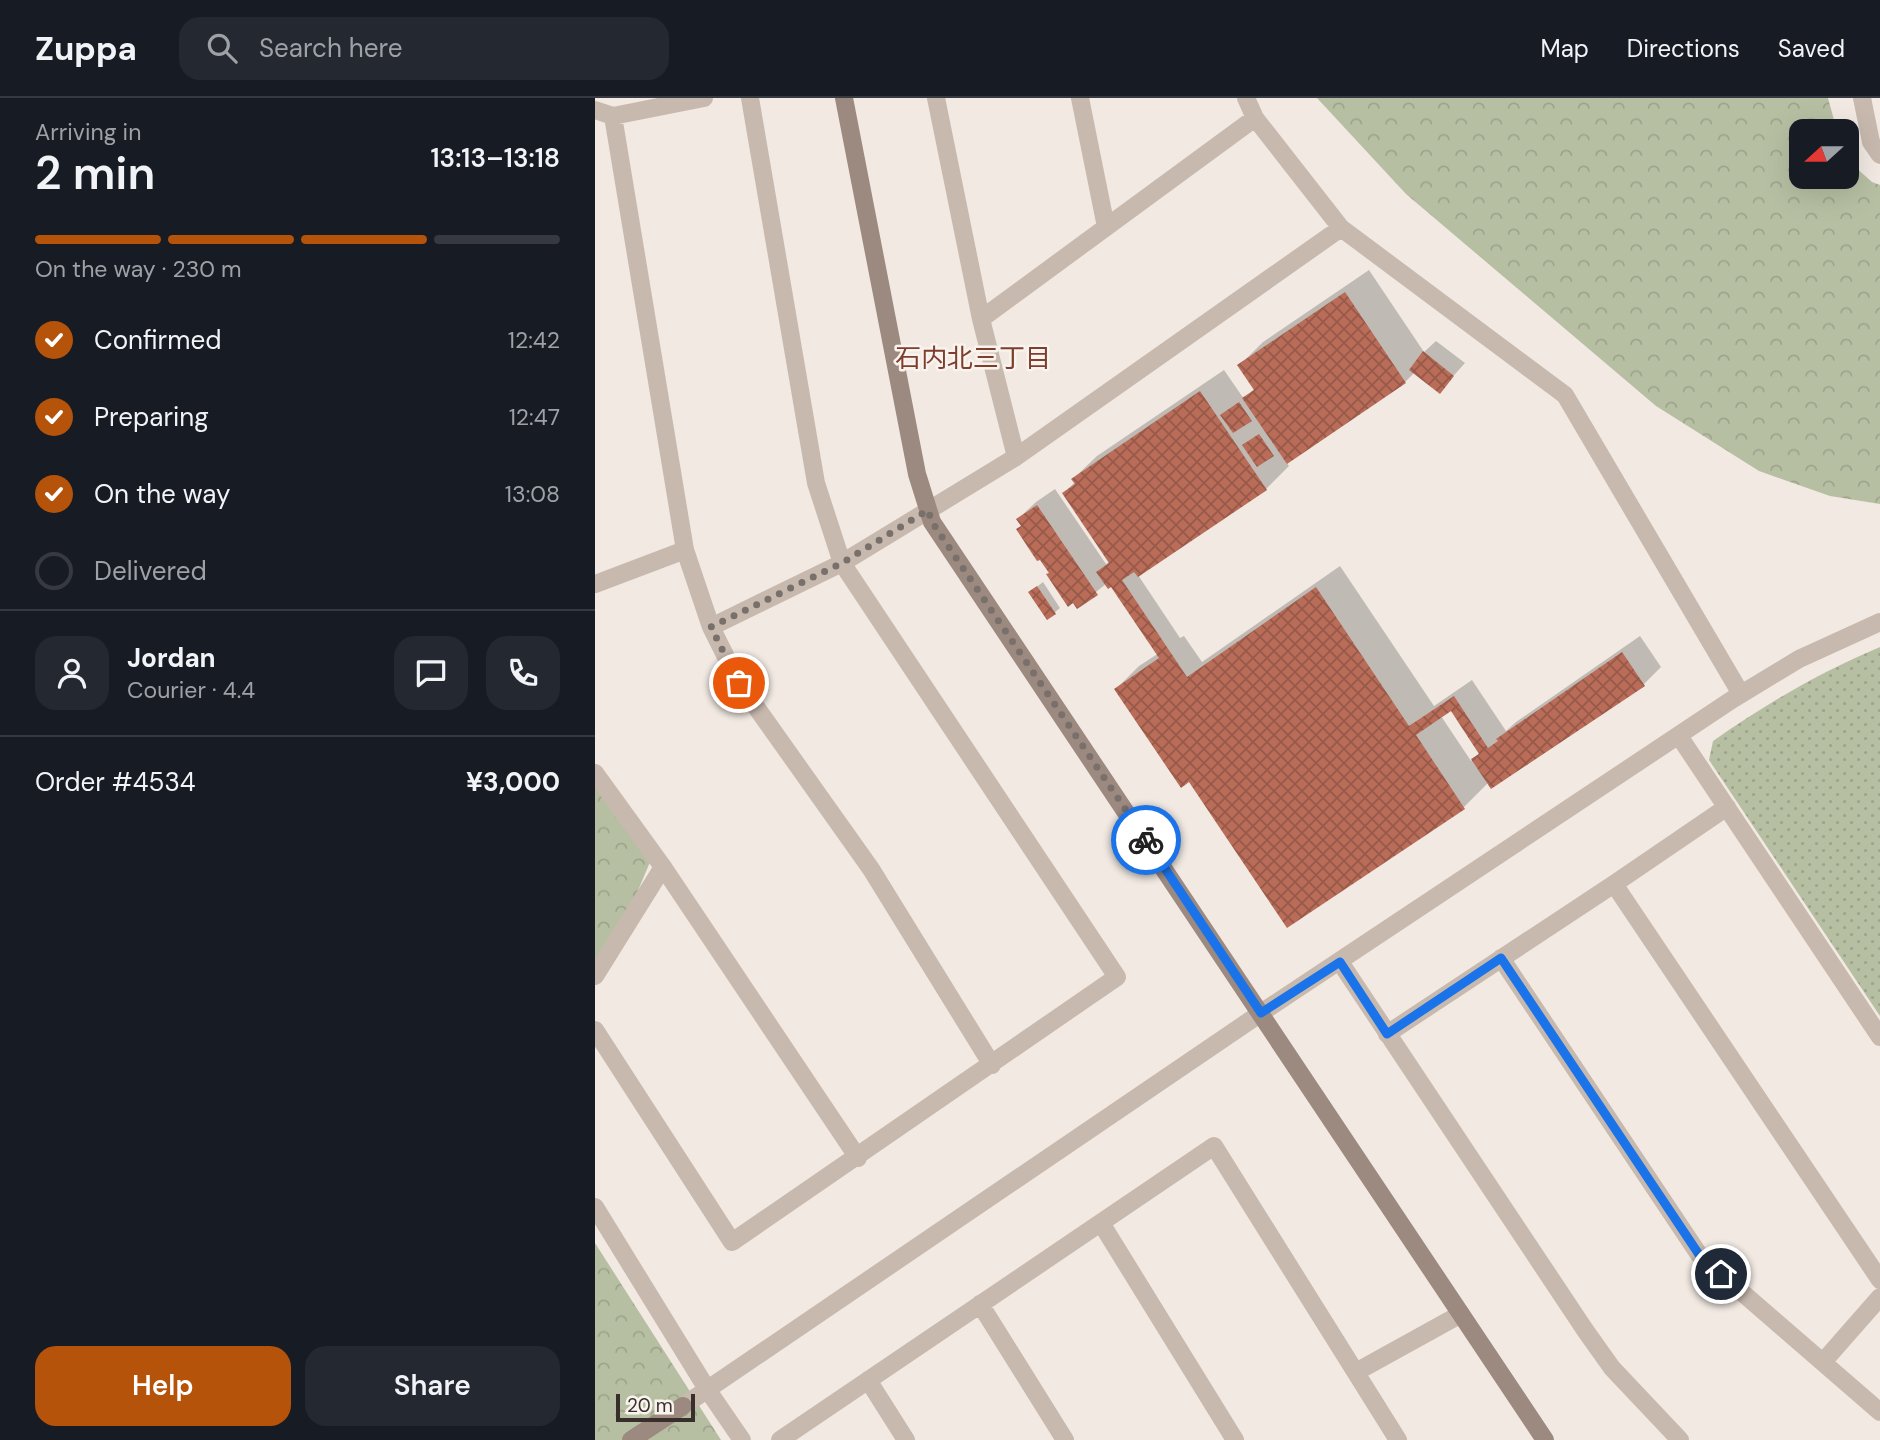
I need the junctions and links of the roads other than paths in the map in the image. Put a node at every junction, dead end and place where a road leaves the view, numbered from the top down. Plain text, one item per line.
1 (704, 98) edge
2 (750, 98) edge
3 (844, 98) edge
4 (936, 98) edge
5 (1080, 98) edge
6 (1246, 98) edge
7 (1862, 98) edge
8 (595, 110) edge
9 (613, 116) junction
10 (1255, 118) junction
11 (1880, 155) edge
12 (1106, 227) junction
13 (1341, 228) junction
14 (981, 319) junction
15 (1016, 457) junction
16 (928, 510) junction
17 (685, 550) junction
18 (842, 563) junction
19 (595, 584) edge
20 (1880, 622) edge
21 (711, 627) junction
22 (1741, 694) junction
23 (1679, 736) junction
24 (595, 773) edge
25 (1727, 807) junction
26 (663, 867) junction
27 (1614, 884) junction
28 (1501, 958) junction
29 (1340, 962) junction
30 (595, 976) edge
31 (1261, 1013) junction
32 (595, 1030) edge
33 (1387, 1034) junction
34 (1880, 1037) edge
35 (992, 1065) junction
36 (858, 1158) junction
37 (595, 1207) edge
38 (1101, 1223) junction
39 (1880, 1280) edge
40 (1880, 1297) edge
41 (981, 1304) junction
42 (1461, 1314) junction
43 (1823, 1362) junction
44 (1356, 1372) junction
45 (868, 1380) junction
46 (707, 1389) junction
47 (1880, 1412) edge
48 (631, 1440) edge
49 (742, 1440) edge
50 (780, 1440) edge
51 (906, 1440) edge
52 (1065, 1440) edge
53 (1234, 1440) edge
54 (1398, 1440) edge
55 (1545, 1440) edge
56 (1680, 1440) edge

1 - 9 street
2 - 18 street
3 - 16 street
4 - 14 street
5 - 12 street
6 - 10 street
7 - 11 street
8 - 9 street
9 - 17 street
10 - 12 street
10 - 13 street
12 - 14 street
13 - 15 street
13 - 22 street
14 - 15 street
15 - 16 street
16 - 18 street
16 - 31 street
17 - 19 street
17 - 21 street
18 - 21 street
18 - 35 street
20 - 22 street
21 - 35 street
22 - 23 street
23 - 25 street
23 - 29 street
24 - 26 street
25 - 27 street
25 - 34 street
26 - 30 street
26 - 36 street
27 - 28 street
27 - 39 street
28 - 33 street
28 - 43 street
29 - 31 street
29 - 33 street
31 - 42 street
31 - 46 street
32 - 36 street
33 - 56 street
35 - 36 street
37 - 46 street
38 - 41 street
38 - 44 street
38 - 53 street
40 - 43 street
41 - 45 street
41 - 52 street
42 - 44 street
42 - 55 street
43 - 47 street
44 - 54 street
45 - 50 street
45 - 51 street
46 - 48 street
46 - 49 street

